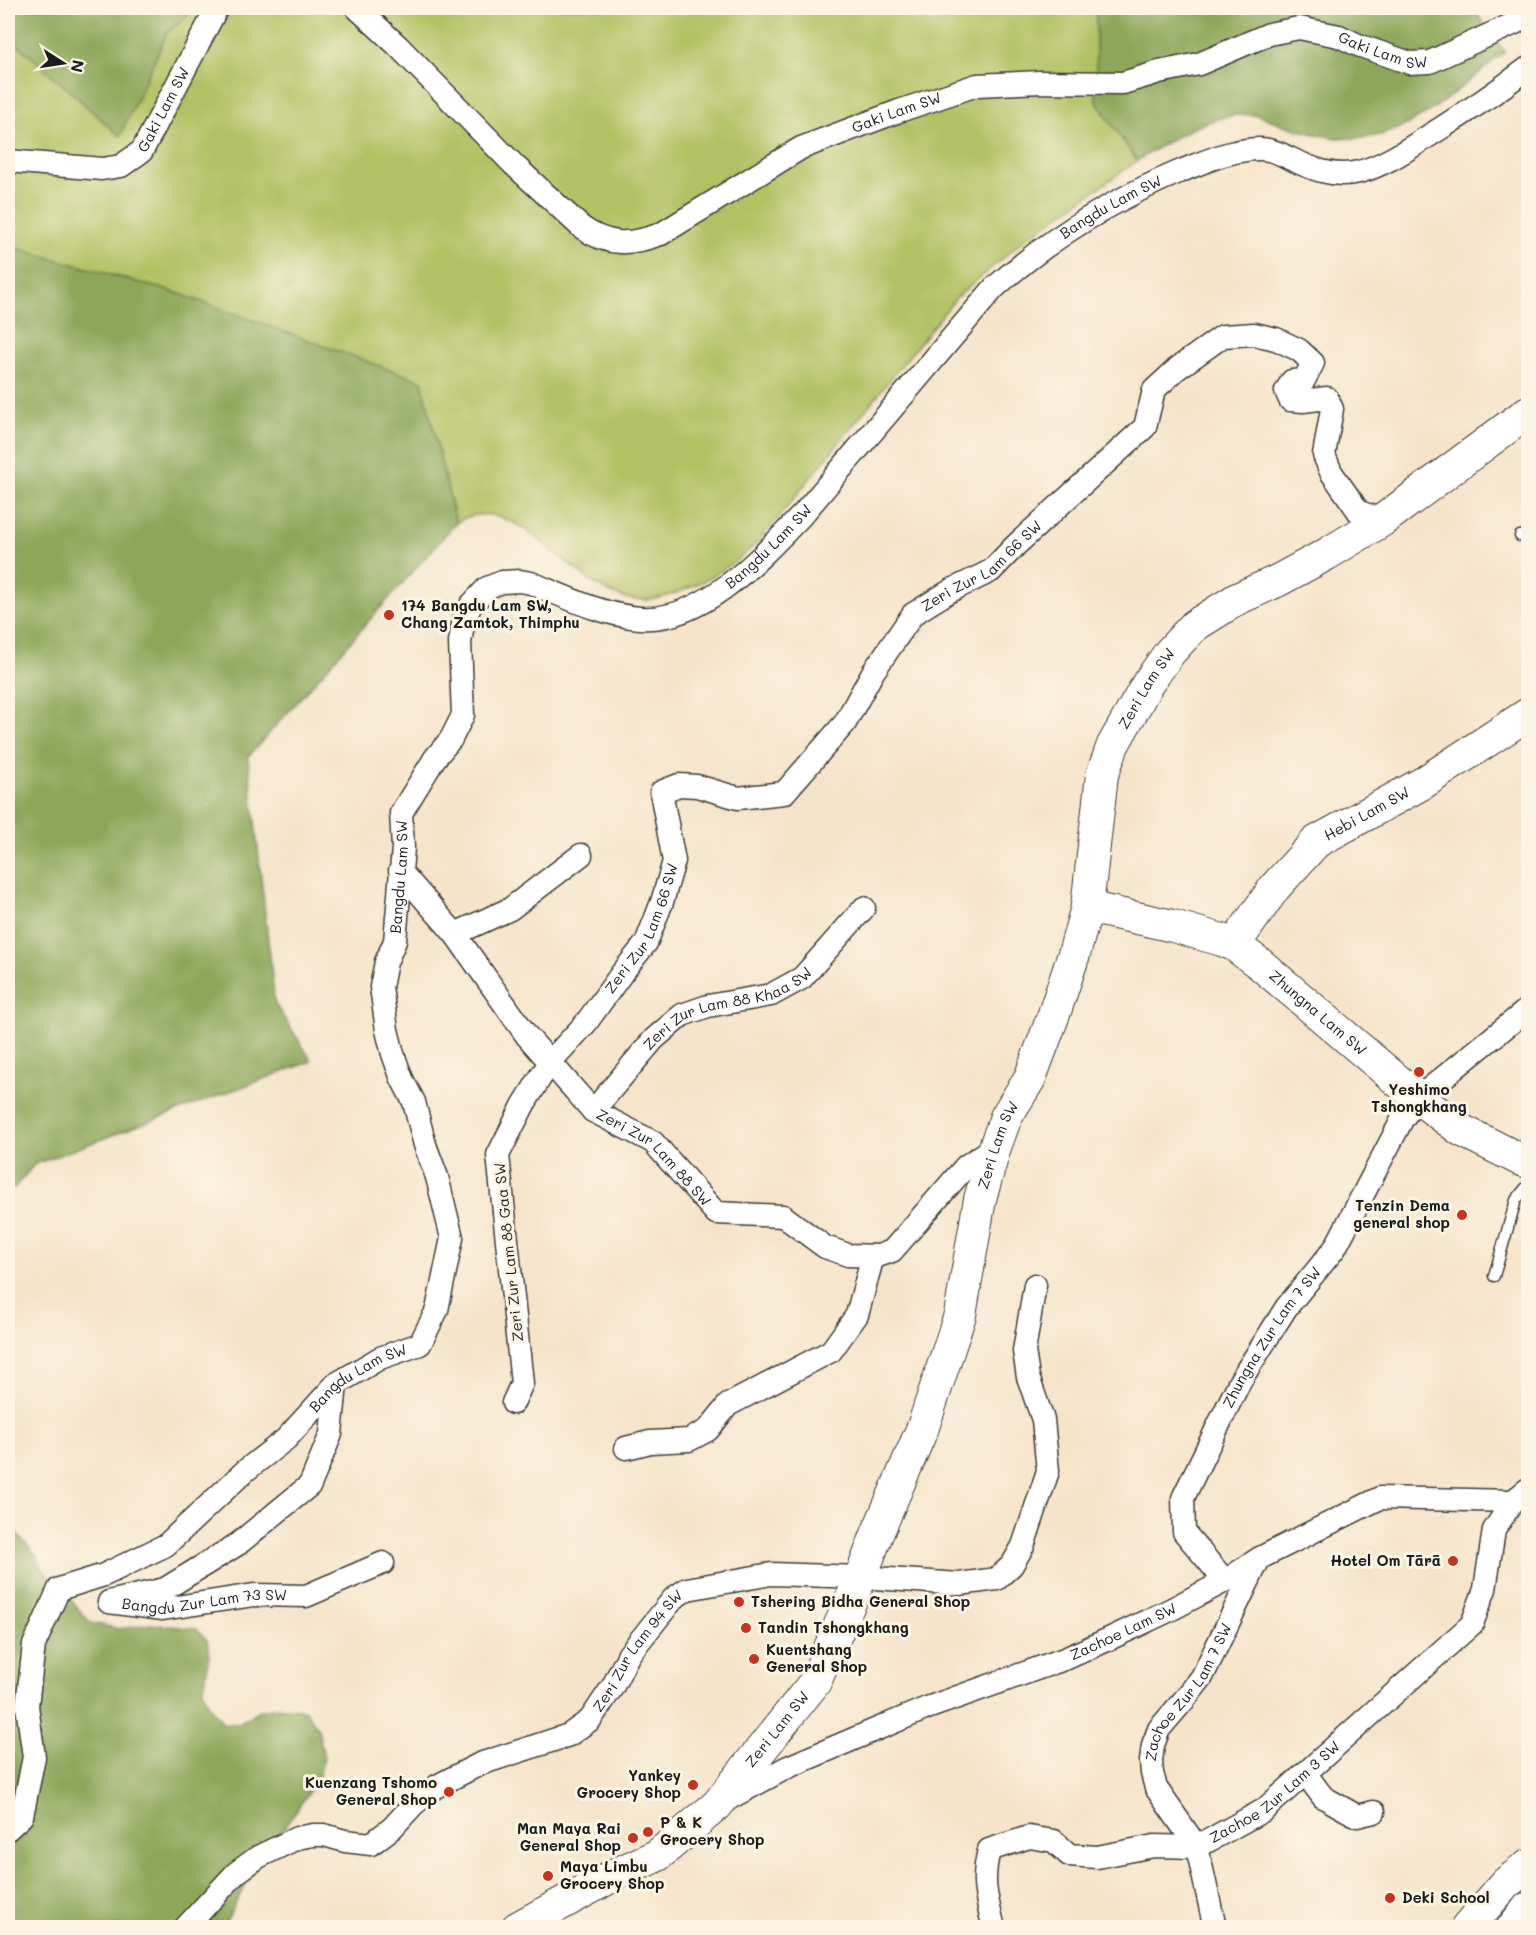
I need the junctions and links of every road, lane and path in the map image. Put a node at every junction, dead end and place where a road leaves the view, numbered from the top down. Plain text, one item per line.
1 (217, 8) edge
2 (357, 8) edge
3 (1528, 10) edge
4 (1528, 68) edge
5 (8, 161) edge
6 (1528, 412) edge
7 (1383, 520) junction
8 (1528, 714) edge
9 (581, 855) dead end
10 (400, 871) junction
11 (1087, 907) junction
12 (864, 908) dead end
13 (455, 934) junction
14 (1234, 945) junction
15 (1528, 1009) edge
16 (550, 1062) junction
17 (1418, 1098) junction
18 (524, 1104) joint
19 (593, 1111) junction
20 (995, 1147) junction
21 (1528, 1162) edge
22 (1528, 1185) edge
23 (873, 1256) junction
24 (1494, 1276) dead end
25 (1035, 1285) dead end
26 (336, 1384) junction
27 (513, 1403) dead end
28 (626, 1448) dead end
29 (1521, 1495) edge
30 (1260, 1558) junction
31 (382, 1563) dead end
32 (861, 1577) junction
33 (1225, 1581) junction
34 (1305, 1773) junction
35 (717, 1805) junction
36 (1374, 1812) dead end
37 (8, 1829) edge
38 (1197, 1847) junction
39 (1528, 1866) edge
40 (1528, 1909) edge
41 (184, 1928) edge
42 (517, 1928) edge
43 (994, 1928) edge
44 (1215, 1928) edge
45 (1467, 1928) edge
46 (1513, 1928) edge

1 - 5 street, Gaki Lam SW
2 - 3 street, Gaki Lam SW
4 - 10 street, Bangdu Lam SW
6 - 7 street, Zeri Lam SW
7 - 11 street, Zeri Lam SW
7 - 16 street, Zeri Zur Lam 66 SW
8 - 14 street, Hebi Lam SW
9 - 13 street
10 - 13 street, Zeri Zur Lam 88 SW
10 - 26 street, Bangdu Lam SW
11 - 14 street, Zhungna Lam SW
11 - 20 street, Zeri Lam SW
12 - 19 street, Zeri Zur Lam 88 Khaa SW
13 - 16 street, Zeri Zur Lam 88 SW
14 - 17 street, Zhungna Lam SW
15 - 17 street, Zhungna Zur Lam 7 SW
16 - 18 street, Zeri Zur Lam 66 SW
16 - 19 street, Zeri Zur Lam 88 SW
17 - 21 street, Zhungna Lam SW
17 - 33 street, Zhungna Zur Lam 7 SW
18 - 27 street, Zeri Zur Lam 88 Gaa SW
19 - 23 street, Zeri Zur Lam 88 SW
20 - 23 street
20 - 32 street, Zeri Lam SW
22 - 24 lane
23 - 28 street
25 - 32 street, Zeri Zur Lam 94 SW
26 - 31 street, Bangdu Zur Lam 73 SW
26 - 37 street, Bangdu Lam SW
29 - 30 street, Zachoe Lam SW
29 - 34 street, Zachoe Zur Lam 3 SW
30 - 33 street, Zachoe Lam SW
30 - 38 street, Zachoe Zur Lam 7 SW
32 - 35 street, Zeri Lam SW
32 - 41 street, Zeri Zur Lam 94 SW
33 - 35 street, Zachoe Lam SW
34 - 36 street
34 - 38 street, Zachoe Zur Lam 3 SW
35 - 42 street, Zeri Lam SW
38 - 43 street, Zachoe Zur Lam 3 SW
38 - 44 street, Zachoe Zur Lam 7 SW
39 - 45 street
40 - 46 highway

